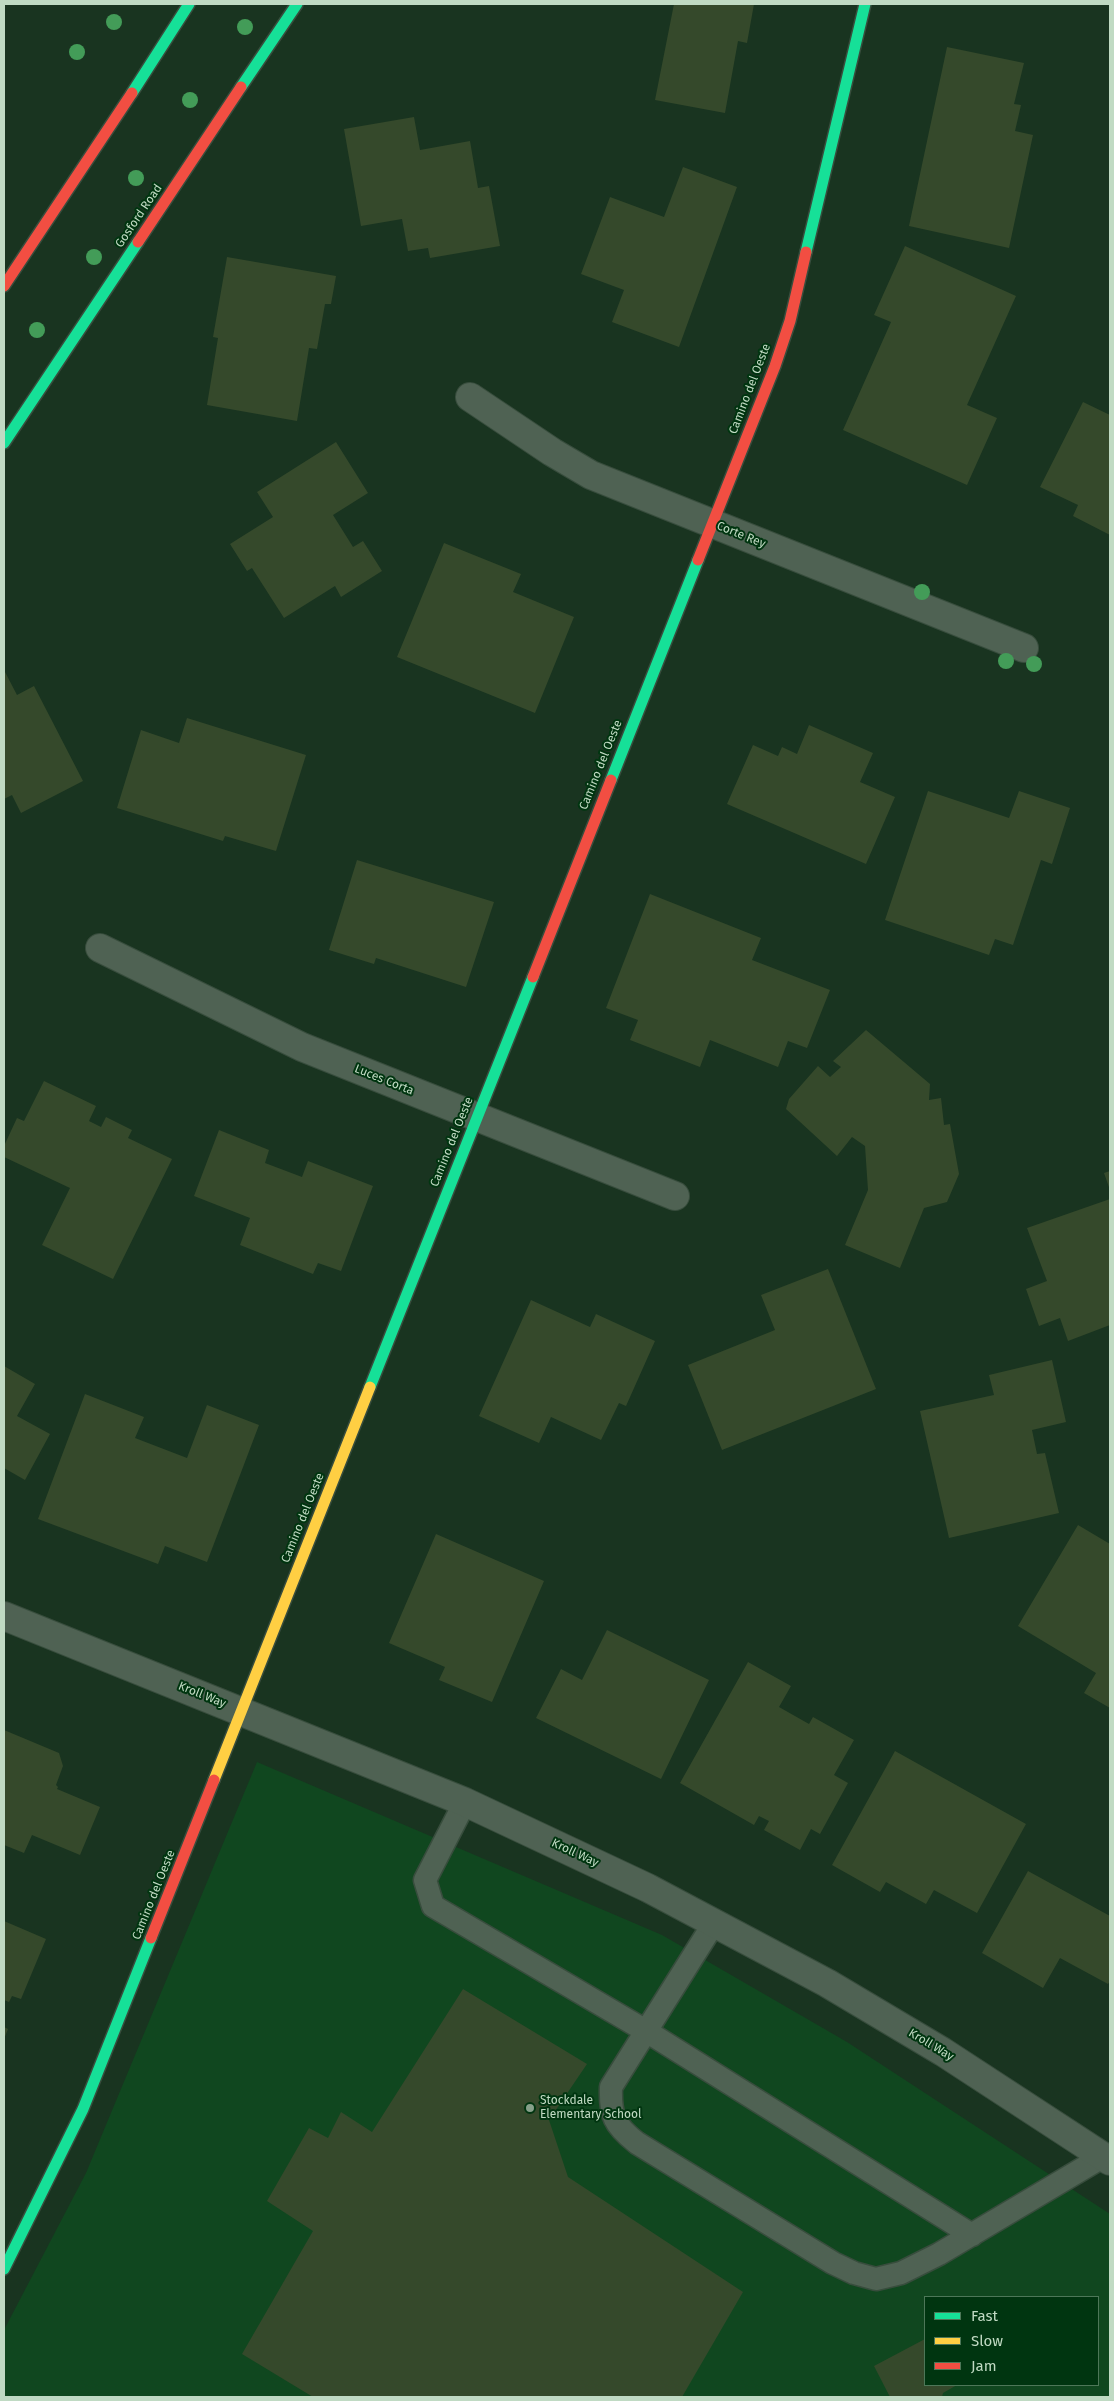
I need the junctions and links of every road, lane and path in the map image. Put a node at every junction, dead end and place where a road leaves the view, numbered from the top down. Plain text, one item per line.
1 (189, 4) edge
2 (297, 4) edge
3 (865, 4) edge
4 (4, 286) edge
5 (470, 397) dead end
6 (4, 443) edge
7 (712, 524) junction
8 (1024, 648) dead end
9 (100, 948) dead end
10 (477, 1118) junction
11 (675, 1196) dead end
12 (4, 1616) edge
13 (242, 1710) junction
14 (465, 1802) junction
15 (714, 1923) junction
16 (646, 2031) junction
17 (1107, 2158) edge
18 (972, 2235) junction
19 (4, 2269) edge

1 - 4 street
2 - 6 street, Gosford Road
3 - 7 street, Camino del Oeste
5 - 7 street, Corte Rey
7 - 8 street, Corte Rey
7 - 10 street, Camino del Oeste
9 - 10 street, Luces Corta
10 - 11 street, Luces Corta
10 - 13 street, Camino del Oeste
12 - 13 street, Kroll Way
13 - 14 street, Kroll Way
13 - 19 street, Camino del Oeste
14 - 15 street, Kroll Way
14 - 16 lane
15 - 16 lane
15 - 17 street, Kroll Way
16 - 18 lane
16 - 18 lane
17 - 18 lane

